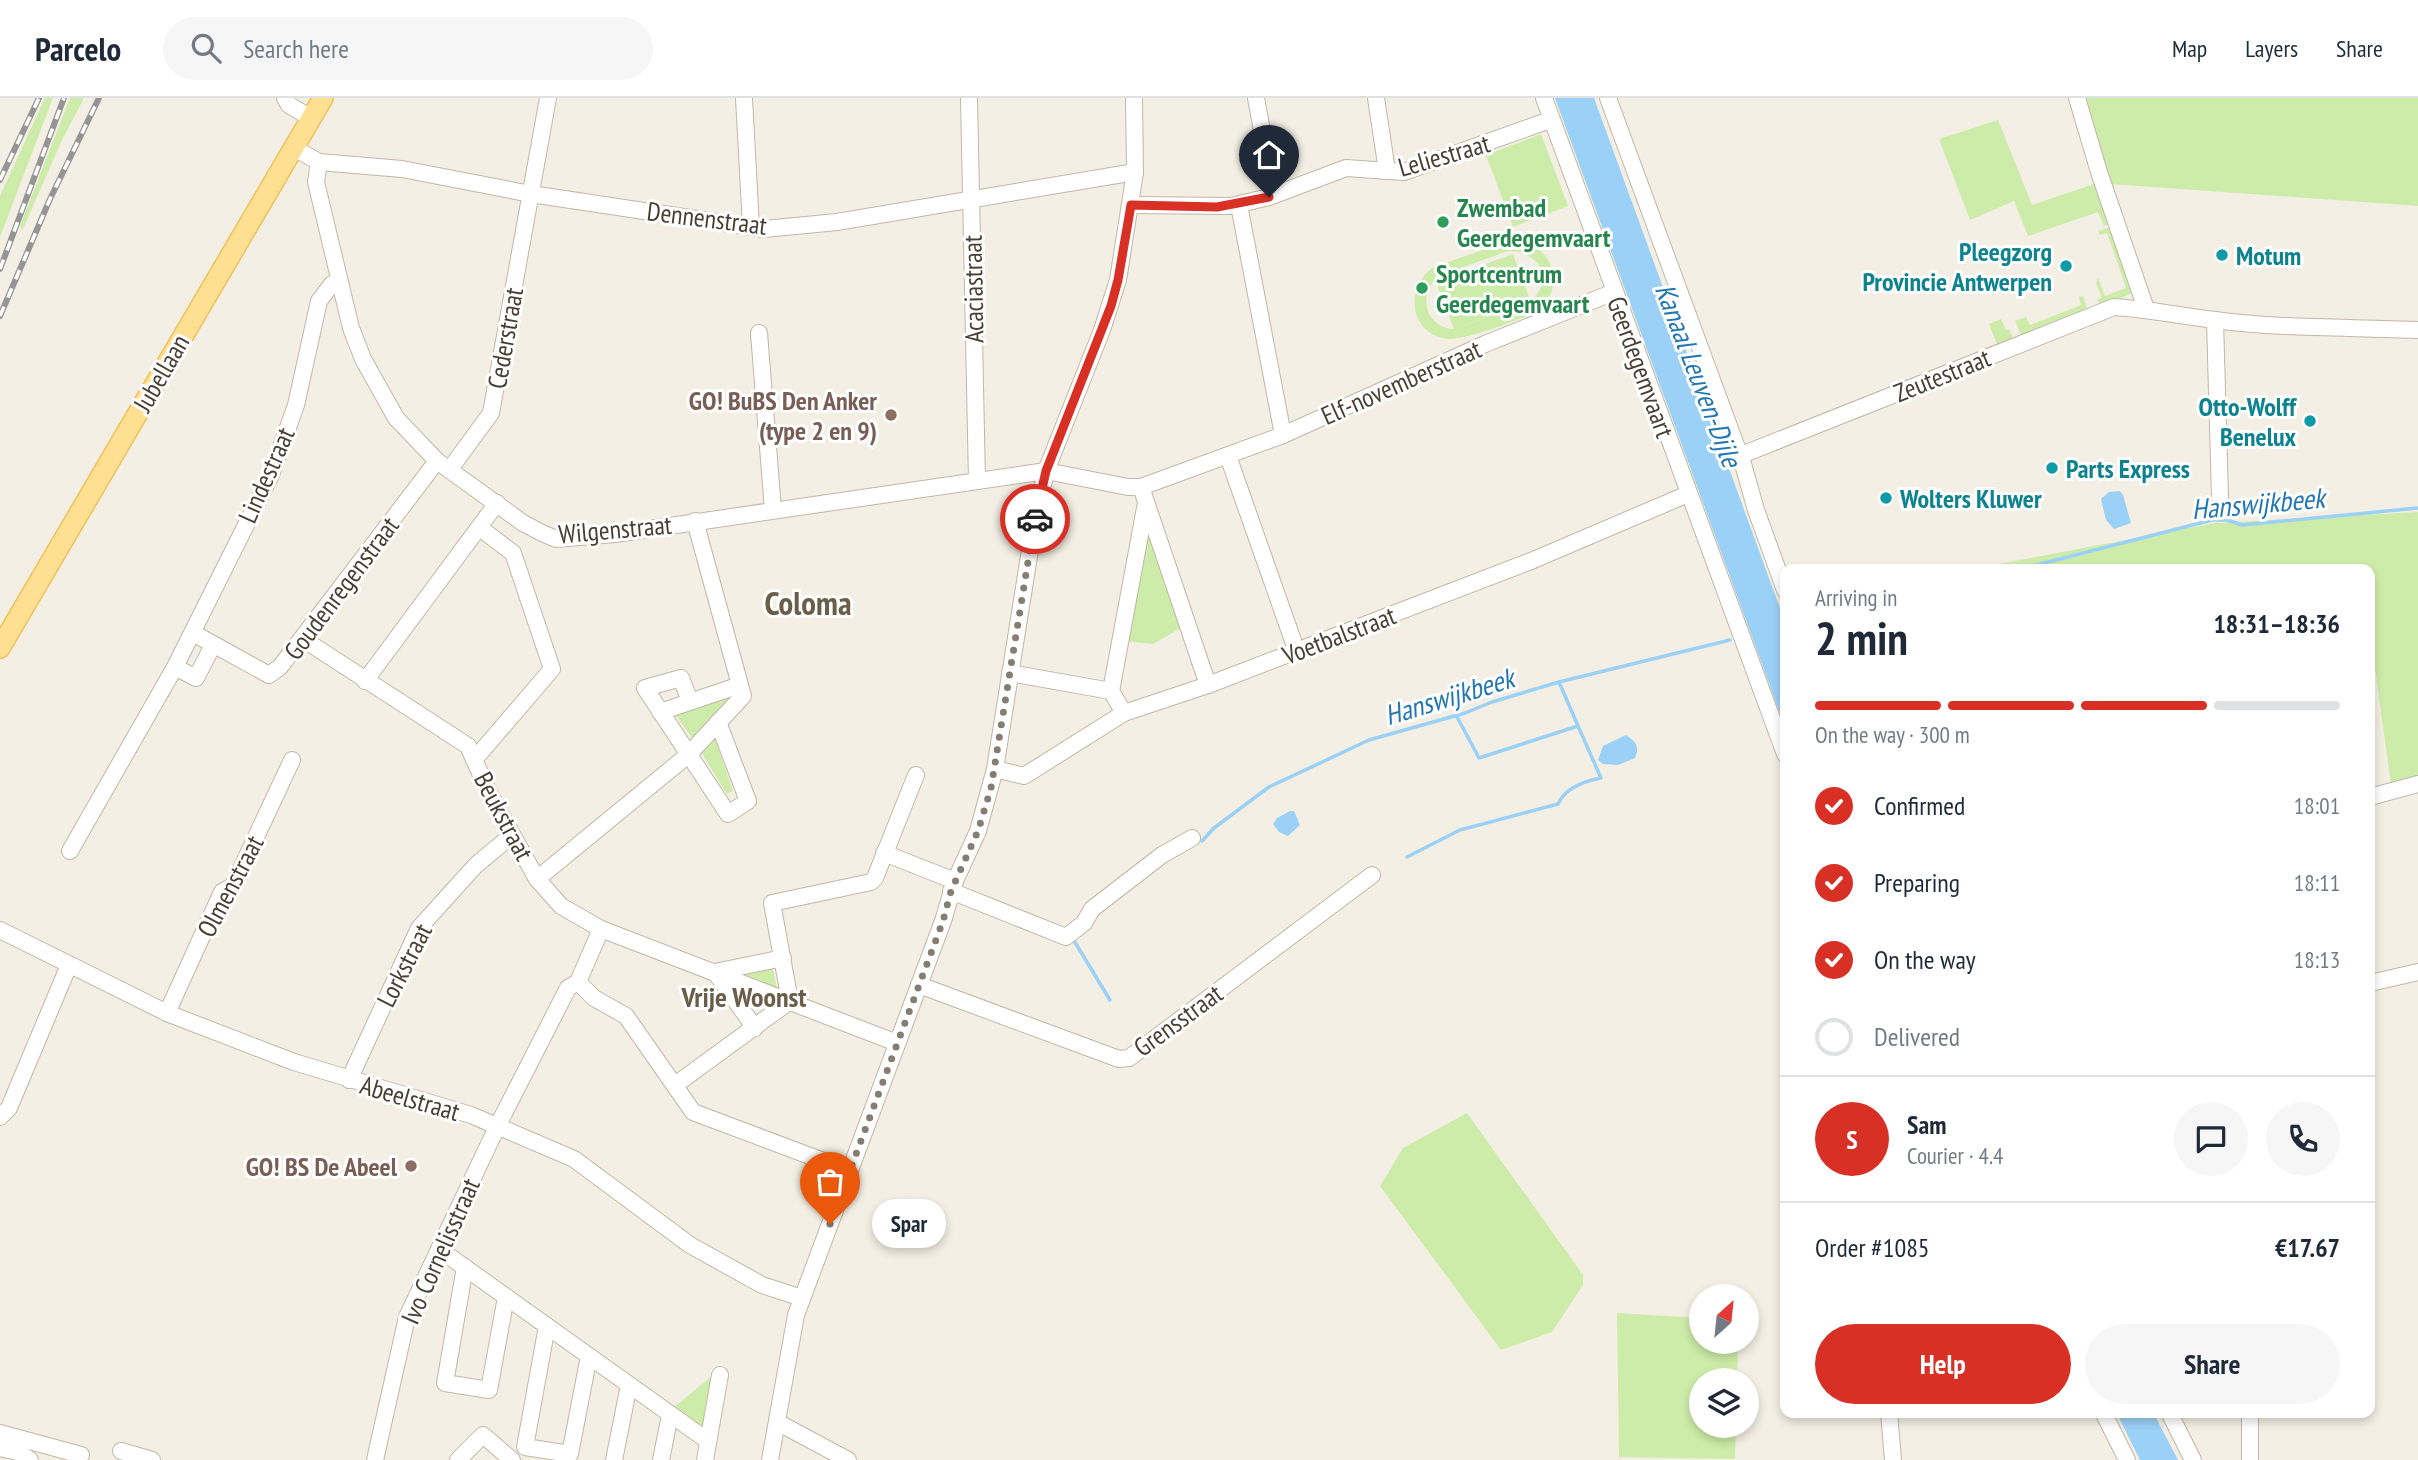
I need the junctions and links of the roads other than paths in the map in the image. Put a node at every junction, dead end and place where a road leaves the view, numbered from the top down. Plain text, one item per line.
1 (285, 98) edge
2 (323, 98) edge
3 (548, 98) edge
4 (744, 98) edge
5 (968, 98) edge
6 (1134, 98) edge
7 (1256, 98) edge
8 (1376, 98) edge
9 (1544, 98) edge
10 (1608, 98) edge
11 (2077, 98) edge
12 (311, 118) junction
13 (1550, 120) junction
14 (294, 148) junction
15 (319, 162) junction
16 (1384, 171) junction
17 (1135, 172) junction
18 (531, 194) junction
19 (1274, 195) junction
20 (971, 198) junction
21 (1131, 205) junction
22 (1239, 205) junction
23 (751, 227) junction
24 (340, 282) junction
25 (1614, 292) junction
26 (2146, 309) junction
27 (2215, 320) junction
28 (2418, 330) edge
29 (759, 333) dead end
30 (1283, 435) junction
31 (1228, 456) junction
32 (1740, 456) junction
33 (443, 465) junction
34 (1046, 471) junction
35 (977, 481) junction
36 (1141, 487) junction
37 (1688, 494) junction
38 (2220, 498) dead end
39 (497, 503) junction
40 (1146, 506) junction
41 (773, 510) junction
42 (695, 521) junction
43 (480, 528) junction
44 (1780, 576) edge
45 (192, 633) junction
46 (303, 639) junction
47 (213, 645) junction
48 (0, 648) edge
49 (1297, 652) junction
50 (174, 667) junction
51 (1010, 673) junction
52 (365, 681) junction
53 (740, 685) junction
54 (1208, 685) junction
55 (1111, 691) junction
56 (690, 701) junction
57 (660, 712) junction
58 (1124, 713) junction
59 (718, 722) junction
60 (1780, 740) edge
61 (688, 755) junction
62 (292, 760) dead end
63 (474, 760) junction
64 (995, 769) junction
65 (916, 775) dead end
66 (2418, 784) edge
67 (2375, 796) edge
68 (512, 836) junction
69 (1192, 838) dead end
70 (71, 851) dead end
71 (884, 853) junction
72 (1372, 875) dead end
73 (537, 879) junction
74 (953, 886) junction
75 (601, 929) junction
76 (0, 930) edge
77 (783, 958) junction
78 (69, 965) junction
79 (715, 972) junction
80 (2418, 972) edge
81 (578, 982) junction
82 (2375, 982) edge
83 (919, 985) junction
84 (790, 1001) junction
85 (167, 1013) junction
86 (755, 1028) junction
87 (897, 1044) junction
88 (349, 1080) junction
89 (675, 1086) junction
90 (0, 1117) edge
91 (497, 1127) junction
92 (850, 1171) junction
93 (439, 1249) junction
94 (465, 1267) junction
95 (506, 1297) junction
96 (802, 1298) junction
97 (547, 1326) junction
98 (589, 1356) junction
99 (720, 1375) dead end
100 (629, 1385) junction
101 (670, 1415) junction
102 (1890, 1418) edge
103 (2106, 1418) edge
104 (2172, 1418) edge
105 (2250, 1418) edge
106 (777, 1422) junction
107 (0, 1433) edge
108 (708, 1441) junction
109 (0, 1448) edge
110 (121, 1451) dead end
111 (30, 1460) edge
112 (78, 1460) edge
113 (152, 1460) edge
114 (376, 1460) edge
115 (458, 1460) edge
116 (512, 1460) edge
117 (614, 1460) edge
118 (662, 1460) edge
119 (705, 1460) edge
120 (770, 1460) edge
121 (848, 1460) edge
122 (1893, 1460) edge
123 (2127, 1460) edge
124 (2193, 1460) edge
125 (2250, 1460) edge

1 - 12 street
2 - 12 main road, Jubellaan
3 - 18 street, Cederstraat
4 - 23 street
5 - 20 street, Acaciastraat
6 - 17 street
7 - 19 street
8 - 16 street
9 - 13 street, Geerdegemvaart
10 - 32 street
11 - 26 street
12 - 14 main road, Jubellaan
13 - 16 street, Leliestraat
13 - 25 street, Geerdegemvaart
14 - 15 street
14 - 48 main road, Jubellaan
15 - 18 street, Dennenstraat
15 - 24 street, Wilgenstraat
16 - 19 street, Leliestraat
17 - 20 street, Dennenstraat
17 - 21 street
18 - 23 street, Dennenstraat
18 - 33 street, Cederstraat
19 - 22 street, Leliestraat
20 - 23 street, Dennenstraat
20 - 35 street, Acaciastraat
21 - 22 street, Leliestraat
21 - 34 street
22 - 30 street
24 - 33 street, Wilgenstraat
24 - 45 street, Lindestraat
25 - 30 street, Elf-novemberstraat
25 - 37 street, Geerdegemvaart
26 - 27 street, Zeutestraat
26 - 32 street, Zeutestraat
27 - 28 street, Zeutestraat
27 - 38 street
29 - 41 street
30 - 31 street, Elf-novemberstraat
31 - 36 street, Elf-novemberstraat
31 - 49 street
32 - 44 street
33 - 39 street, Wilgenstraat
33 - 46 street, Goudenregenstraat
34 - 35 street, Wilgenstraat
34 - 36 street, Wilgenstraat
34 - 51 street
35 - 41 street, Wilgenstraat
36 - 40 street
37 - 49 street, Voetbalstraat
37 - 60 street, Geerdegemvaart
39 - 42 street, Wilgenstraat
39 - 43 street
40 - 54 street
40 - 55 street
41 - 42 street, Wilgenstraat
42 - 53 street
43 - 52 street
43 - 63 street
45 - 47 street, Goudenregenstraat
45 - 50 street, Lindestraat
46 - 47 street, Goudenregenstraat
46 - 52 street, Beukstraat
47 - 50 street
49 - 54 street, Voetbalstraat
50 - 70 street, Lindestraat
51 - 55 street
51 - 64 street
52 - 63 street, Beukstraat
53 - 56 street
53 - 59 street
54 - 58 street, Voetbalstraat
55 - 58 street
56 - 57 street
56 - 57 street
57 - 61 street
58 - 64 street, Voetbalstraat
59 - 61 street
59 - 61 street
61 - 73 street
62 - 85 street, Olmenstraat
63 - 68 street, Beukstraat
64 - 74 street
65 - 71 street
66 - 67 street
68 - 73 street, Beukstraat
68 - 88 street, Lorkstraat
69 - 74 street
71 - 74 street
71 - 77 street
72 - 83 street, Grensstraat
73 - 75 street, Beukstraat
74 - 83 street
75 - 79 street, Beukstraat
75 - 81 street, Ivo Cornelisstraat
76 - 78 street, Abeelstraat
77 - 79 street
77 - 84 street
78 - 85 street, Abeelstraat
78 - 90 street
79 - 84 street, Beukstraat
79 - 86 street
80 - 82 street
81 - 89 street
81 - 91 street, Ivo Cornelisstraat
83 - 87 street
84 - 86 street
84 - 87 street, Beukstraat
85 - 88 street, Abeelstraat
86 - 89 street
87 - 92 street
88 - 91 street, Abeelstraat
89 - 92 street
91 - 93 street, Ivo Cornelisstraat
91 - 96 street, Abeelstraat
92 - 96 street
93 - 94 street
93 - 114 street, Ivo Cornelisstraat
94 - 95 street
94 - 95 street
95 - 97 street
96 - 106 street
97 - 98 street
97 - 98 street
98 - 100 street
99 - 108 street
100 - 101 street
100 - 117 street
101 - 108 street
101 - 118 street
102 - 122 street
103 - 123 street
104 - 124 street
105 - 125 street
106 - 120 street
106 - 121 street
107 - 112 street
108 - 119 street
109 - 111 street
110 - 113 street
115 - 116 street

